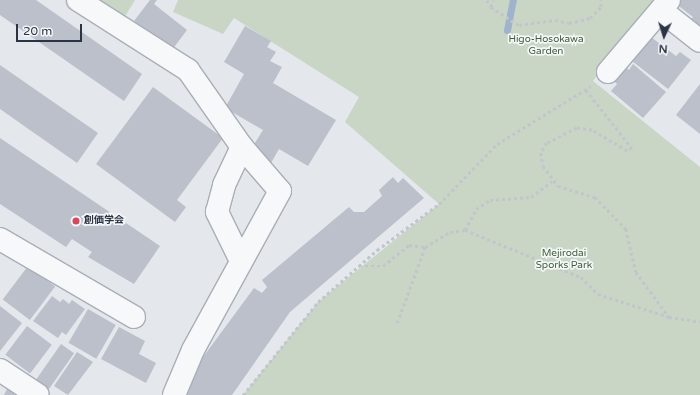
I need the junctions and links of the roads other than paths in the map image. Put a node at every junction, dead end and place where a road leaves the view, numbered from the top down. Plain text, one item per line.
1 (78, 0) edge
2 (666, 5) edge
3 (700, 41) edge
4 (608, 72) road end
5 (242, 147) junction
6 (0, 239) edge
7 (241, 261) junction
8 (134, 317) dead end
9 (0, 370) edge
10 (38, 395) edge
11 (174, 395) edge

1 - 5 street
2 - 3 street
2 - 4 street
5 - 7 street
5 - 7 street
6 - 8 street
7 - 11 street
9 - 10 street

